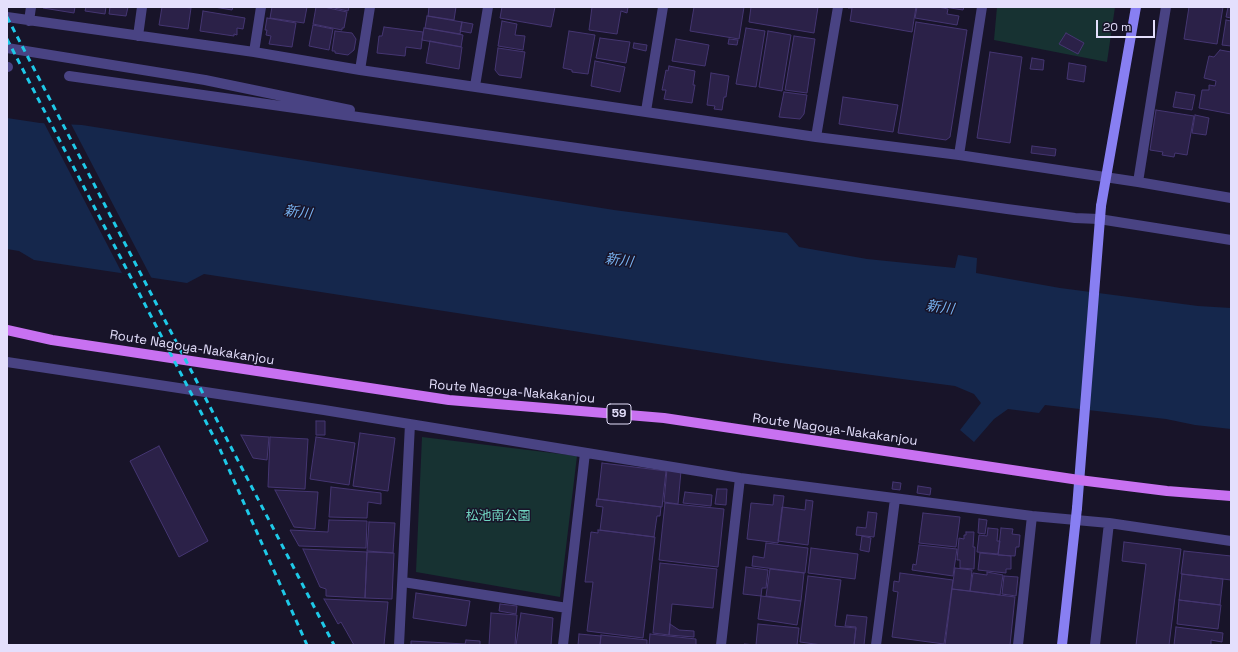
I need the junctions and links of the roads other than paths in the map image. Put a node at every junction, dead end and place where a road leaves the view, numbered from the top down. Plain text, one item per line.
1 (31, 7) edge
2 (142, 7) edge
3 (261, 7) edge
4 (370, 7) edge
5 (488, 7) edge
6 (663, 7) edge
7 (838, 7) edge
8 (982, 7) edge
9 (1136, 7) edge
10 (1166, 7) edge
11 (7, 17) edge
12 (29, 21) junction
13 (138, 36) junction
14 (7, 48) edge
15 (254, 52) junction
16 (360, 70) junction
17 (69, 76) dead end
18 (474, 86) junction
19 (646, 111) junction
20 (446, 130) junction
21 (816, 136) junction
22 (959, 155) junction
23 (1138, 182) junction
24 (1231, 198) edge
25 (1099, 224) junction
26 (1231, 240) edge
27 (7, 330) edge
28 (7, 362) edge
29 (410, 424) junction
30 (585, 453) junction
31 (740, 478) junction
32 (1079, 480) junction
33 (1231, 496) edge
34 (895, 499) junction
35 (1032, 516) junction
36 (1109, 523) junction
37 (1231, 541) edge
38 (402, 582) junction
39 (567, 608) junction
40 (399, 645) edge
41 (563, 645) edge
42 (721, 645) edge
43 (876, 645) edge
44 (1018, 645) edge
45 (1062, 645) edge
46 (1095, 645) edge

1 - 12 street
2 - 13 street
3 - 15 street
4 - 16 street
5 - 18 street
6 - 19 street
7 - 21 street
8 - 22 street
9 - 25 street, bridge
10 - 23 street
11 - 12 street
12 - 13 street
13 - 15 street
14 - 20 street
15 - 16 street
16 - 18 street
17 - 20 street
18 - 19 street
19 - 21 street
20 - 25 street
21 - 22 street
22 - 23 street
23 - 24 street
25 - 26 street
25 - 32 street
27 - 32 main road, Route Nagoya-Nakakanjou / 59
28 - 29 street
29 - 30 street
29 - 38 street
30 - 31 street
30 - 39 street
31 - 34 street
31 - 42 street
32 - 33 main road, Route Nagoya-Nakakanjou / 59
32 - 45 street, bridge
34 - 35 street
34 - 43 street
35 - 36 street
35 - 44 street
36 - 37 street
36 - 46 street
38 - 39 street
38 - 40 street
39 - 41 street

